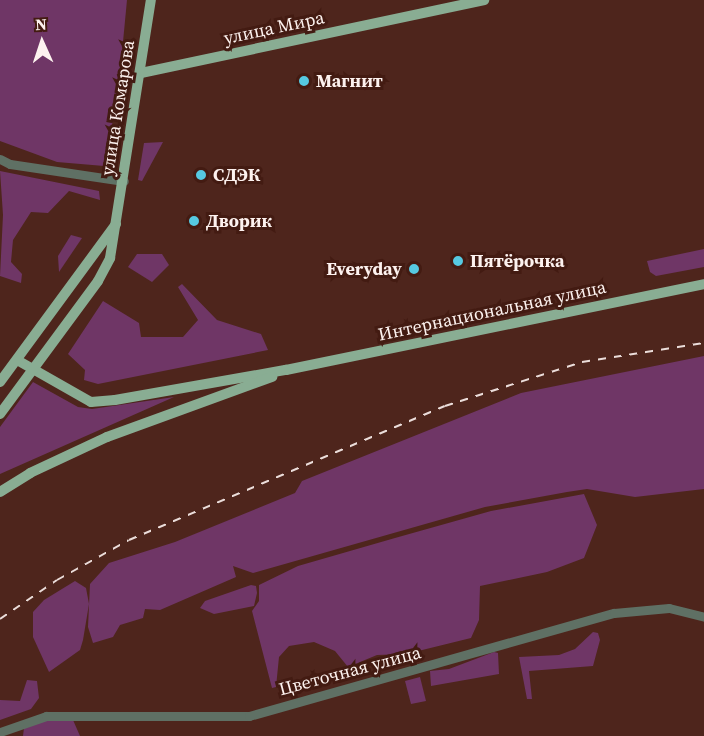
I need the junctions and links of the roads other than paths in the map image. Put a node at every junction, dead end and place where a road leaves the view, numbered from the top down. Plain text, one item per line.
1 (151, 0) edge
2 (484, 0) edge
3 (141, 74) junction
4 (0, 159) edge
5 (124, 181) junction
6 (118, 221) junction
7 (704, 284) edge
8 (17, 360) junction
9 (32, 370) junction
10 (286, 370) junction
11 (0, 382) edge
12 (0, 414) edge
13 (0, 492) edge
14 (704, 616) edge
15 (0, 732) edge

1 - 3 main road, улица Комарова
2 - 3 main road, улица Мира
3 - 5 main road, улица Комарова
4 - 5 street
5 - 6 main road, улица Комарова
6 - 8 main road
6 - 9 main road, улица Комарова
7 - 10 main road, Интернациональная улица
8 - 9 main road, Интернациональная улица
8 - 11 main road
9 - 10 main road, Интернациональная улица
9 - 12 main road, улица Комарова
10 - 13 main road, Интернациональная улица
14 - 15 street, Цветочная улица

